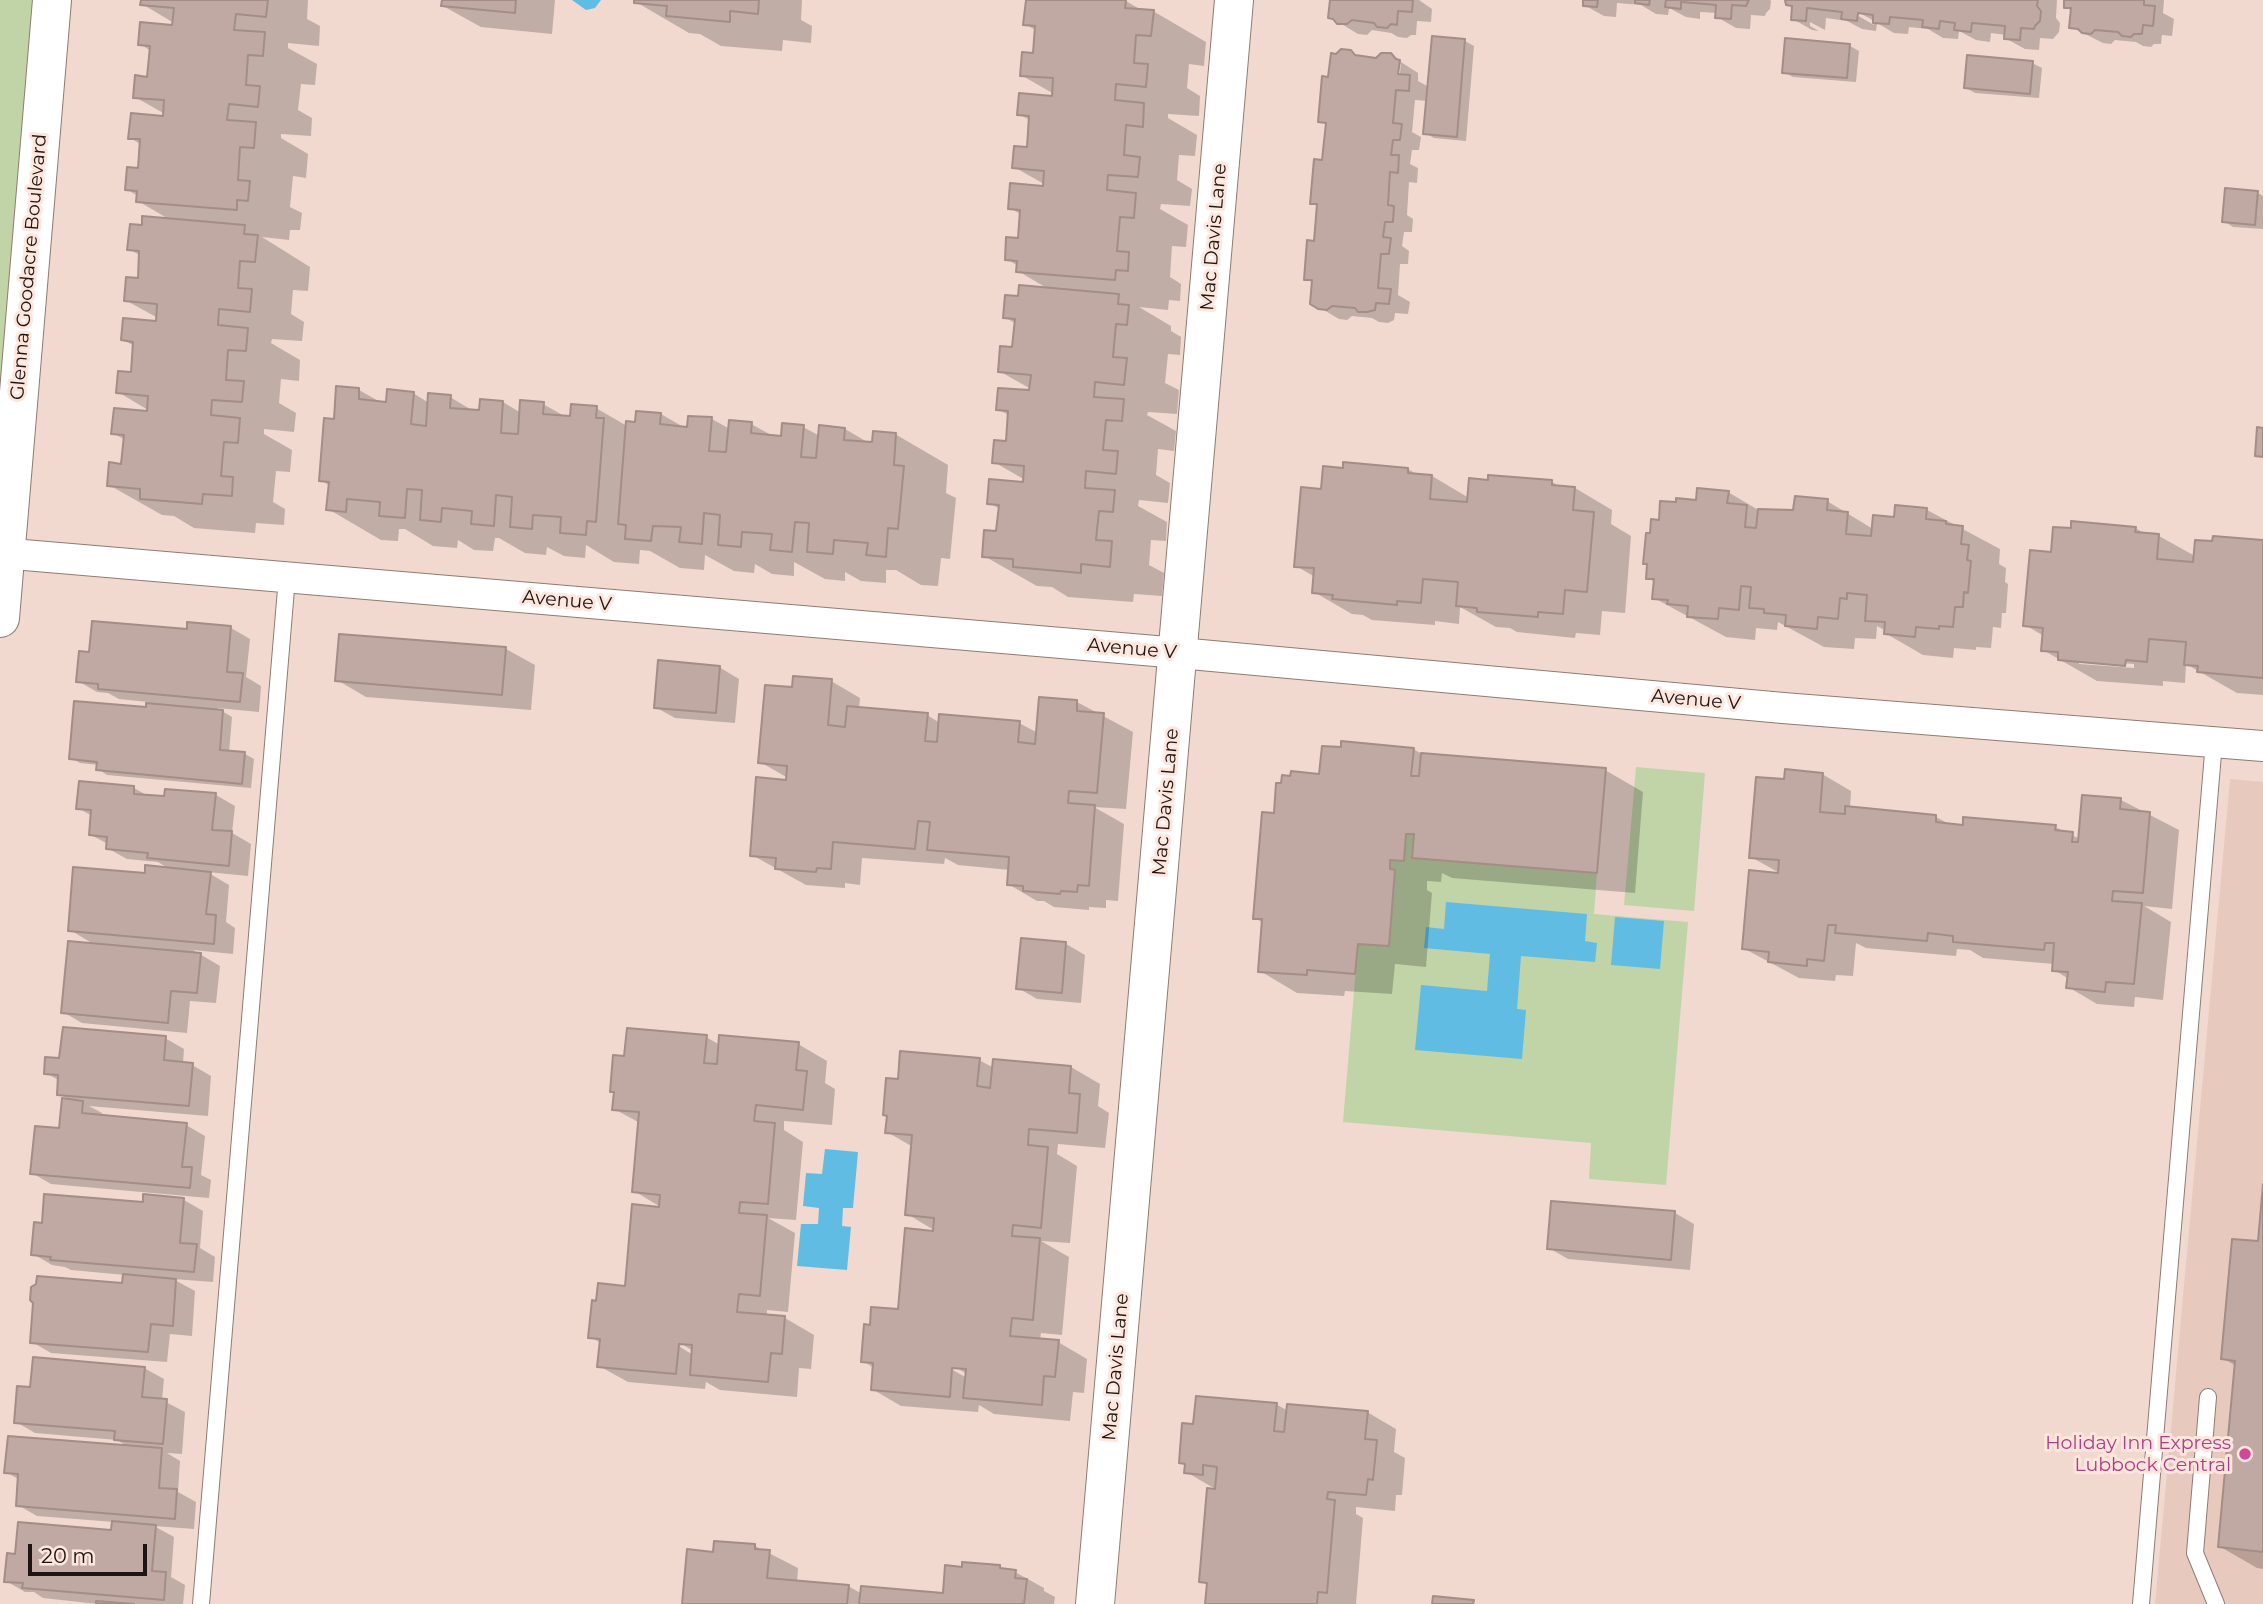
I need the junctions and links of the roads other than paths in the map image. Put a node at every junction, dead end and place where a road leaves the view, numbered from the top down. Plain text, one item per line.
1 (52, 0) edge
2 (1234, 0) edge
3 (3, 553) edge
4 (287, 577) junction
5 (0, 618) edge
6 (1179, 653) junction
7 (2214, 742) junction
8 (2263, 746) edge
9 (2207, 1397) dead end
10 (201, 1604) edge
11 (1096, 1604) edge
12 (2141, 1604) edge
13 (2216, 1604) edge

1 - 3 street, Glenna Goodacre Boulevard
2 - 6 street, Mac Davis Lane
3 - 4 street, Avenue V
3 - 5 street, Glenna Goodacre Boulevard
4 - 6 street, Avenue V
4 - 10 lane
6 - 7 street, Avenue V
6 - 11 street, Mac Davis Lane
7 - 8 street, Avenue V
7 - 12 lane
9 - 13 lane

